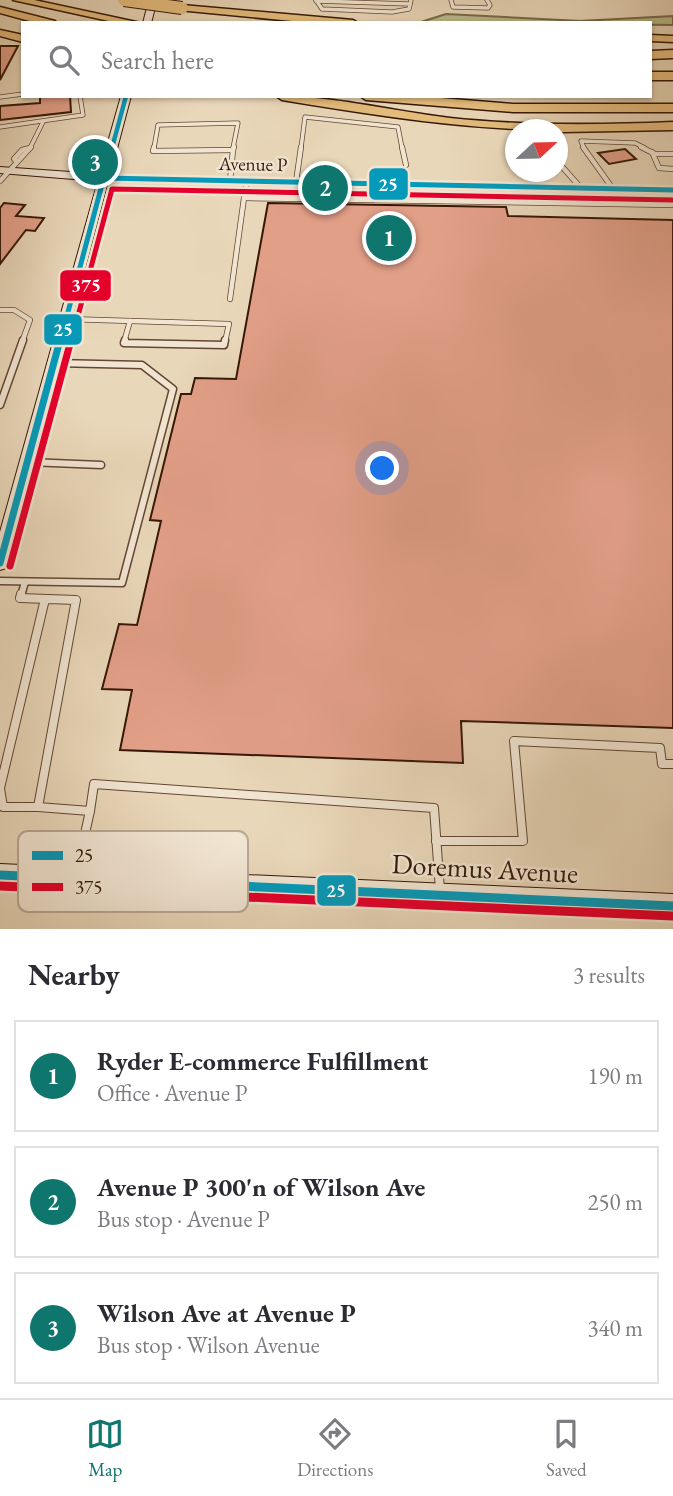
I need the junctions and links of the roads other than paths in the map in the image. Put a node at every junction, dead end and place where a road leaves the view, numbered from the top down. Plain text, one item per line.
1 (18, 0) edge
2 (58, 0) edge
3 (79, 0) edge
4 (451, 0) edge
5 (487, 0) edge
6 (316, 1) edge
7 (153, 2) edge
8 (411, 2) edge
9 (0, 4) edge
10 (117, 8) edge
11 (0, 10) edge
12 (243, 19) edge
13 (43, 21) edge
14 (81, 21) edge
15 (133, 21) edge
16 (148, 21) edge
17 (276, 21) edge
18 (298, 21) edge
19 (673, 29) edge
20 (0, 33) edge
21 (21, 38) edge
22 (652, 39) edge
23 (652, 39) edge
24 (652, 39) edge
25 (673, 40) edge
26 (673, 48) edge
27 (673, 54) edge
28 (652, 55) edge
29 (652, 69) edge
30 (673, 69) edge
31 (652, 76) edge
32 (673, 76) edge
33 (21, 94) edge
34 (673, 96) edge
35 (0, 97) edge
36 (652, 97) edge
37 (652, 97) edge
38 (658, 97) junction
39 (80, 98) edge
40 (125, 98) edge
41 (294, 98) edge
42 (390, 98) edge
43 (523, 98) edge
44 (630, 98) edge
45 (300, 99) junction
46 (673, 108) edge
47 (673, 115) edge
48 (43, 122) junction
49 (673, 126) edge
50 (0, 127) edge
51 (233, 150) junction
52 (652, 152) junction
53 (673, 154) edge
54 (406, 164) dead end
55 (8, 167) edge
56 (673, 169) edge
57 (568, 173) edge
58 (104, 178) junction
59 (0, 181) edge
60 (230, 181) junction
61 (247, 181) junction
62 (296, 182) junction
63 (581, 188) junction
64 (613, 189) junction
65 (673, 190) edge
66 (244, 198) junction
67 (673, 205) edge
68 (230, 299) dead end
69 (0, 310) edge
70 (65, 319) junction
71 (130, 321) junction
72 (53, 363) junction
73 (0, 405) edge
74 (27, 462) junction
75 (101, 466) dead end
76 (0, 562) edge
77 (0, 581) edge
78 (25, 582) junction
79 (45, 598) junction
80 (673, 764) edge
81 (38, 807) junction
82 (90, 811) junction
83 (86, 831) edge
84 (436, 841) junction
85 (0, 875) edge
86 (18, 876) edge
87 (248, 887) edge
88 (440, 895) junction
89 (673, 906) edge

1 - 10 highway
2 - 10 highway
3 - 10 highway
4 - 5 lane
6 - 8 lane
6 - 8 lane
7 - 10 highway, bridge
7 - 12 highway, bridge
7 - 16 main road
9 - 14 highway
10 - 12 highway
10 - 15 highway
11 - 13 highway
12 - 17 highway
12 - 18 highway
19 - 22 highway
20 - 21 highway
23 - 25 highway
24 - 26 highway
27 - 28 highway
29 - 30 highway
31 - 32 highway
33 - 35 lane
34 - 38 highway
36 - 38 highway
37 - 38 highway
39 - 48 lane
40 - 58 main road
41 - 45 highway
42 - 46 highway
43 - 44 highway
45 - 47 highway
45 - 49 highway
48 - 50 lane
48 - 55 lane
51 - 51 lane
51 - 60 lane
52 - 53 lane
52 - 56 lane
52 - 64 lane
54 - 62 lane
55 - 58 main road, Avenue P
55 - 59 lane
57 - 63 lane
58 - 60 main road, Avenue P
58 - 70 main road
60 - 61 main road, Avenue P
61 - 62 main road, Avenue P
61 - 66 lane
62 - 63 main road, Avenue P
63 - 64 main road, Avenue P
64 - 65 main road, Avenue P
66 - 67 lane
66 - 68 lane
69 - 73 lane
70 - 71 lane
70 - 72 main road
71 - 71 lane
72 - 74 main road
72 - 78 lane
74 - 75 lane
74 - 76 main road
77 - 78 lane
78 - 79 lane
79 - 81 lane
79 - 81 lane
80 - 84 lane
81 - 82 lane
82 - 83 lane
82 - 84 lane
84 - 88 lane
85 - 86 main road, Doremus Avenue
87 - 88 main road, Doremus Avenue
88 - 89 main road, Doremus Avenue

